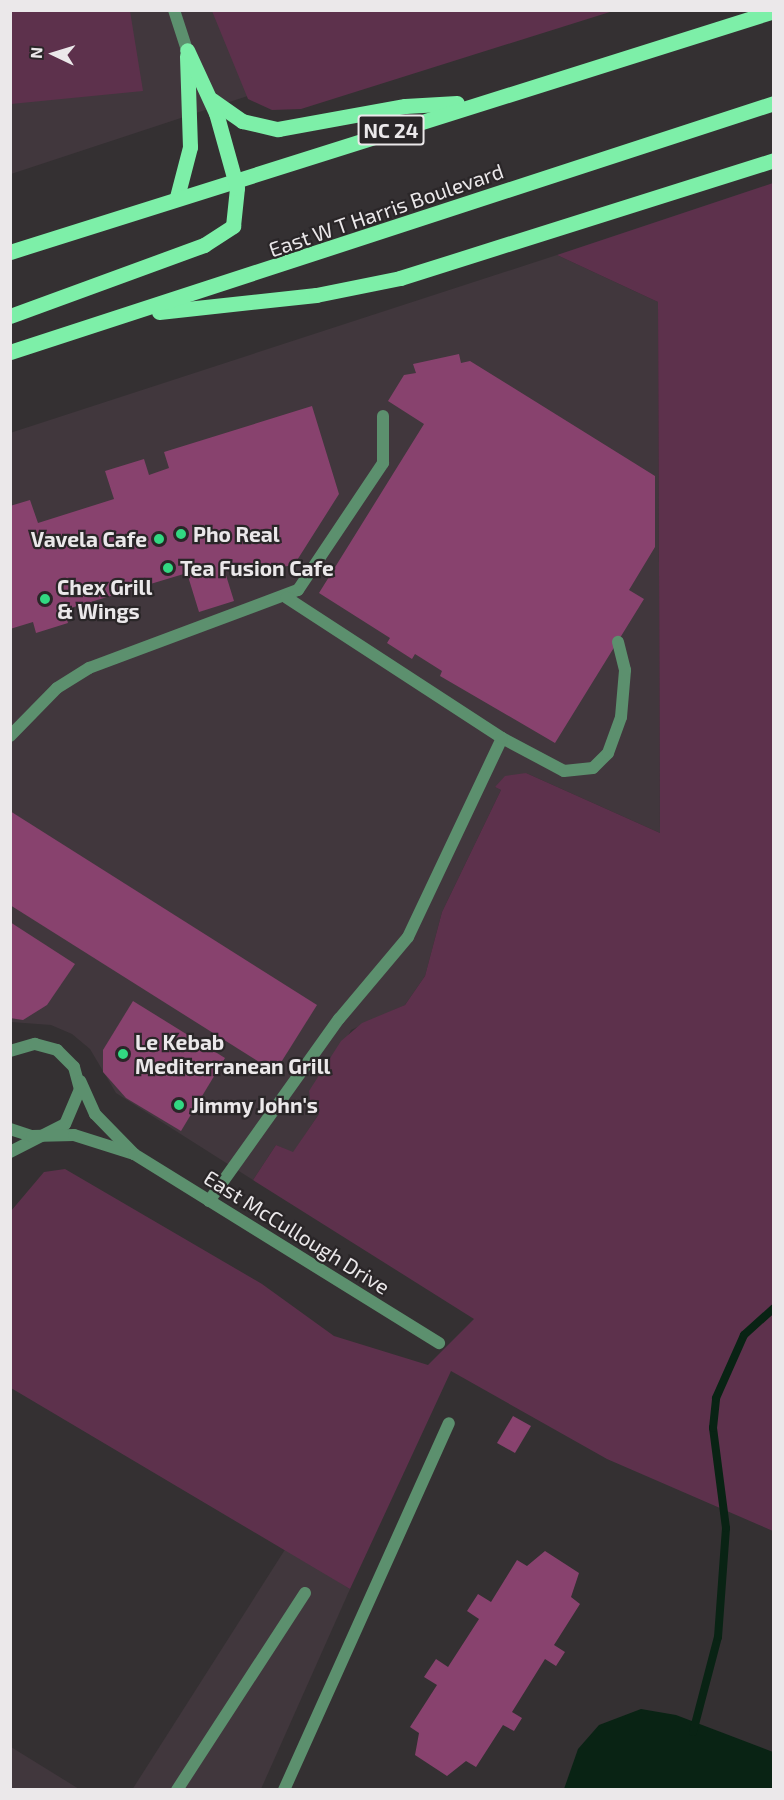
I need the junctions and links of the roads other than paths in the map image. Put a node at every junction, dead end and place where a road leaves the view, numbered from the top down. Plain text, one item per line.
1 (174, 10) edge
2 (774, 11) edge
3 (187, 51) junction
4 (210, 97) junction
5 (481, 102) junction
6 (774, 103) edge
7 (774, 160) edge
8 (234, 178) junction
9 (177, 197) junction
10 (10, 252) edge
11 (138, 313) junction
12 (10, 316) edge
13 (10, 352) edge
14 (383, 416) dead end
15 (287, 598) junction
16 (618, 642) dead end
17 (10, 736) edge
18 (502, 738) junction
19 (10, 1049) edge
20 (80, 1081) junction
21 (10, 1129) edge
22 (46, 1135) junction
23 (10, 1152) edge
24 (134, 1154) junction
25 (209, 1201) junction
26 (439, 1343) dead end
27 (449, 1423) dead end
28 (305, 1593) dead end
29 (177, 1790) edge
30 (284, 1790) edge

1 - 3 street
2 - 5 main road, NC 24
3 - 4 main road
3 - 9 main road
4 - 5 main road
4 - 8 main road
5 - 8 main road, NC 24
6 - 11 main road, East W T Harris Boulevard
7 - 11 main road
8 - 9 main road, NC 24
8 - 12 main road
9 - 10 main road, NC 24
11 - 13 main road, East W T Harris Boulevard
14 - 15 street
15 - 17 street
15 - 18 street
16 - 18 street
18 - 25 street
19 - 20 street, East McCullough Drive
20 - 22 street
20 - 24 street, East McCullough Drive
21 - 22 street, East McCullough Drive
22 - 23 street
22 - 24 street, East McCullough Drive
24 - 25 street, East McCullough Drive
25 - 26 street, East McCullough Drive
27 - 30 street
28 - 29 street

